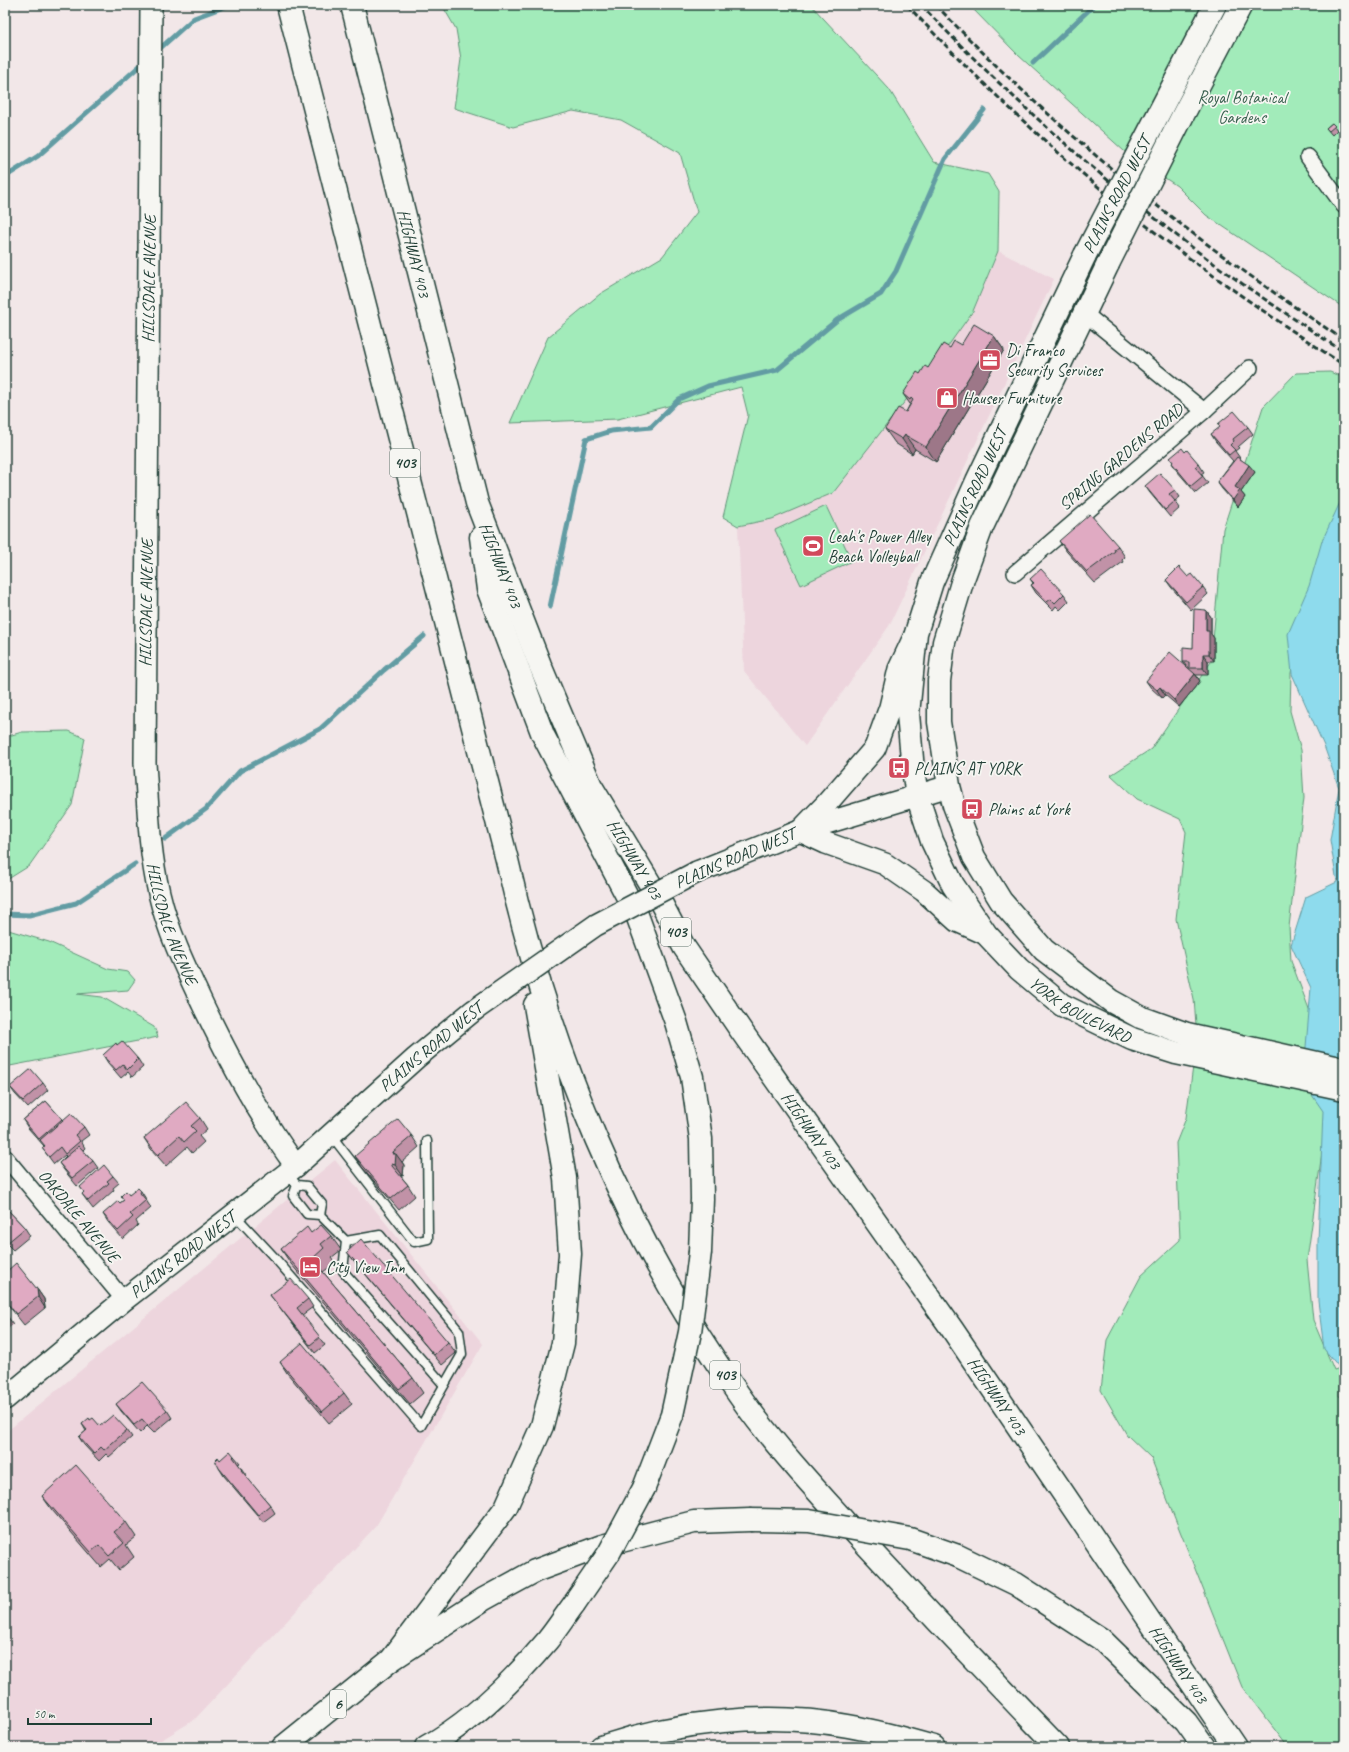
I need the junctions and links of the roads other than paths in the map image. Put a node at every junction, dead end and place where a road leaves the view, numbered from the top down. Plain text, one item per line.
1 (151, 5) edge
2 (288, 5) edge
3 (352, 5) edge
4 (1214, 5) edge
5 (1241, 5) edge
6 (1308, 157) dead end
7 (1344, 206) edge
8 (1084, 312) junction
9 (1250, 368) dead end
10 (1204, 411) junction
11 (477, 503) junction
12 (1015, 573) dead end
13 (916, 633) junction
14 (949, 786) junction
15 (917, 796) junction
16 (800, 831) junction
17 (520, 921) junction
18 (986, 934) junction
19 (1344, 1069) edge
20 (1344, 1089) edge
21 (330, 1135) junction
22 (427, 1141) dead end
23 (5, 1156) edge
24 (293, 1175) junction
25 (234, 1214) junction
26 (320, 1215) junction
27 (346, 1241) junction
28 (124, 1300) junction
29 (444, 1385) junction
30 (5, 1398) edge
31 (391, 1660) junction
32 (284, 1747) edge
33 (426, 1747) edge
34 (601, 1747) edge
35 (934, 1747) edge
36 (1058, 1747) edge
37 (1204, 1747) edge
38 (1235, 1747) edge

1 - 24 main road, HILLSDALE AVENUE
2 - 17 main road, 403
3 - 11 main road, HIGHWAY 403 / 403
4 - 13 main road, PLAINS ROAD WEST, bridge
5 - 8 main road, PLAINS ROAD WEST, bridge
6 - 7 street
8 - 10 street
8 - 14 main road, PLAINS ROAD WEST
9 - 10 street, SPRING GARDENS ROAD
10 - 12 street, SPRING GARDENS ROAD
11 - 33 main road, bridge
11 - 38 main road, HIGHWAY 403 / 403
13 - 15 main road, PLAINS ROAD WEST
13 - 16 main road
14 - 15 main road, PLAINS ROAD WEST
14 - 19 main road, YORK BOULEVARD
15 - 16 main road, PLAINS ROAD WEST
15 - 18 main road, YORK BOULEVARD
16 - 18 main road
16 - 21 main road, PLAINS ROAD WEST, bridge
17 - 31 main road
17 - 36 main road, 403
18 - 20 main road, YORK BOULEVARD
21 - 22 lane
21 - 24 main road, PLAINS ROAD WEST
23 - 28 street, OAKDALE AVENUE
24 - 25 main road, PLAINS ROAD WEST
24 - 26 lane
24 - 26 lane
25 - 28 main road, PLAINS ROAD WEST
25 - 29 lane
26 - 27 lane
27 - 29 lane
27 - 29 lane
28 - 30 main road, PLAINS ROAD WEST
31 - 32 main road, 6
31 - 37 main road, bridge
34 - 35 main road

